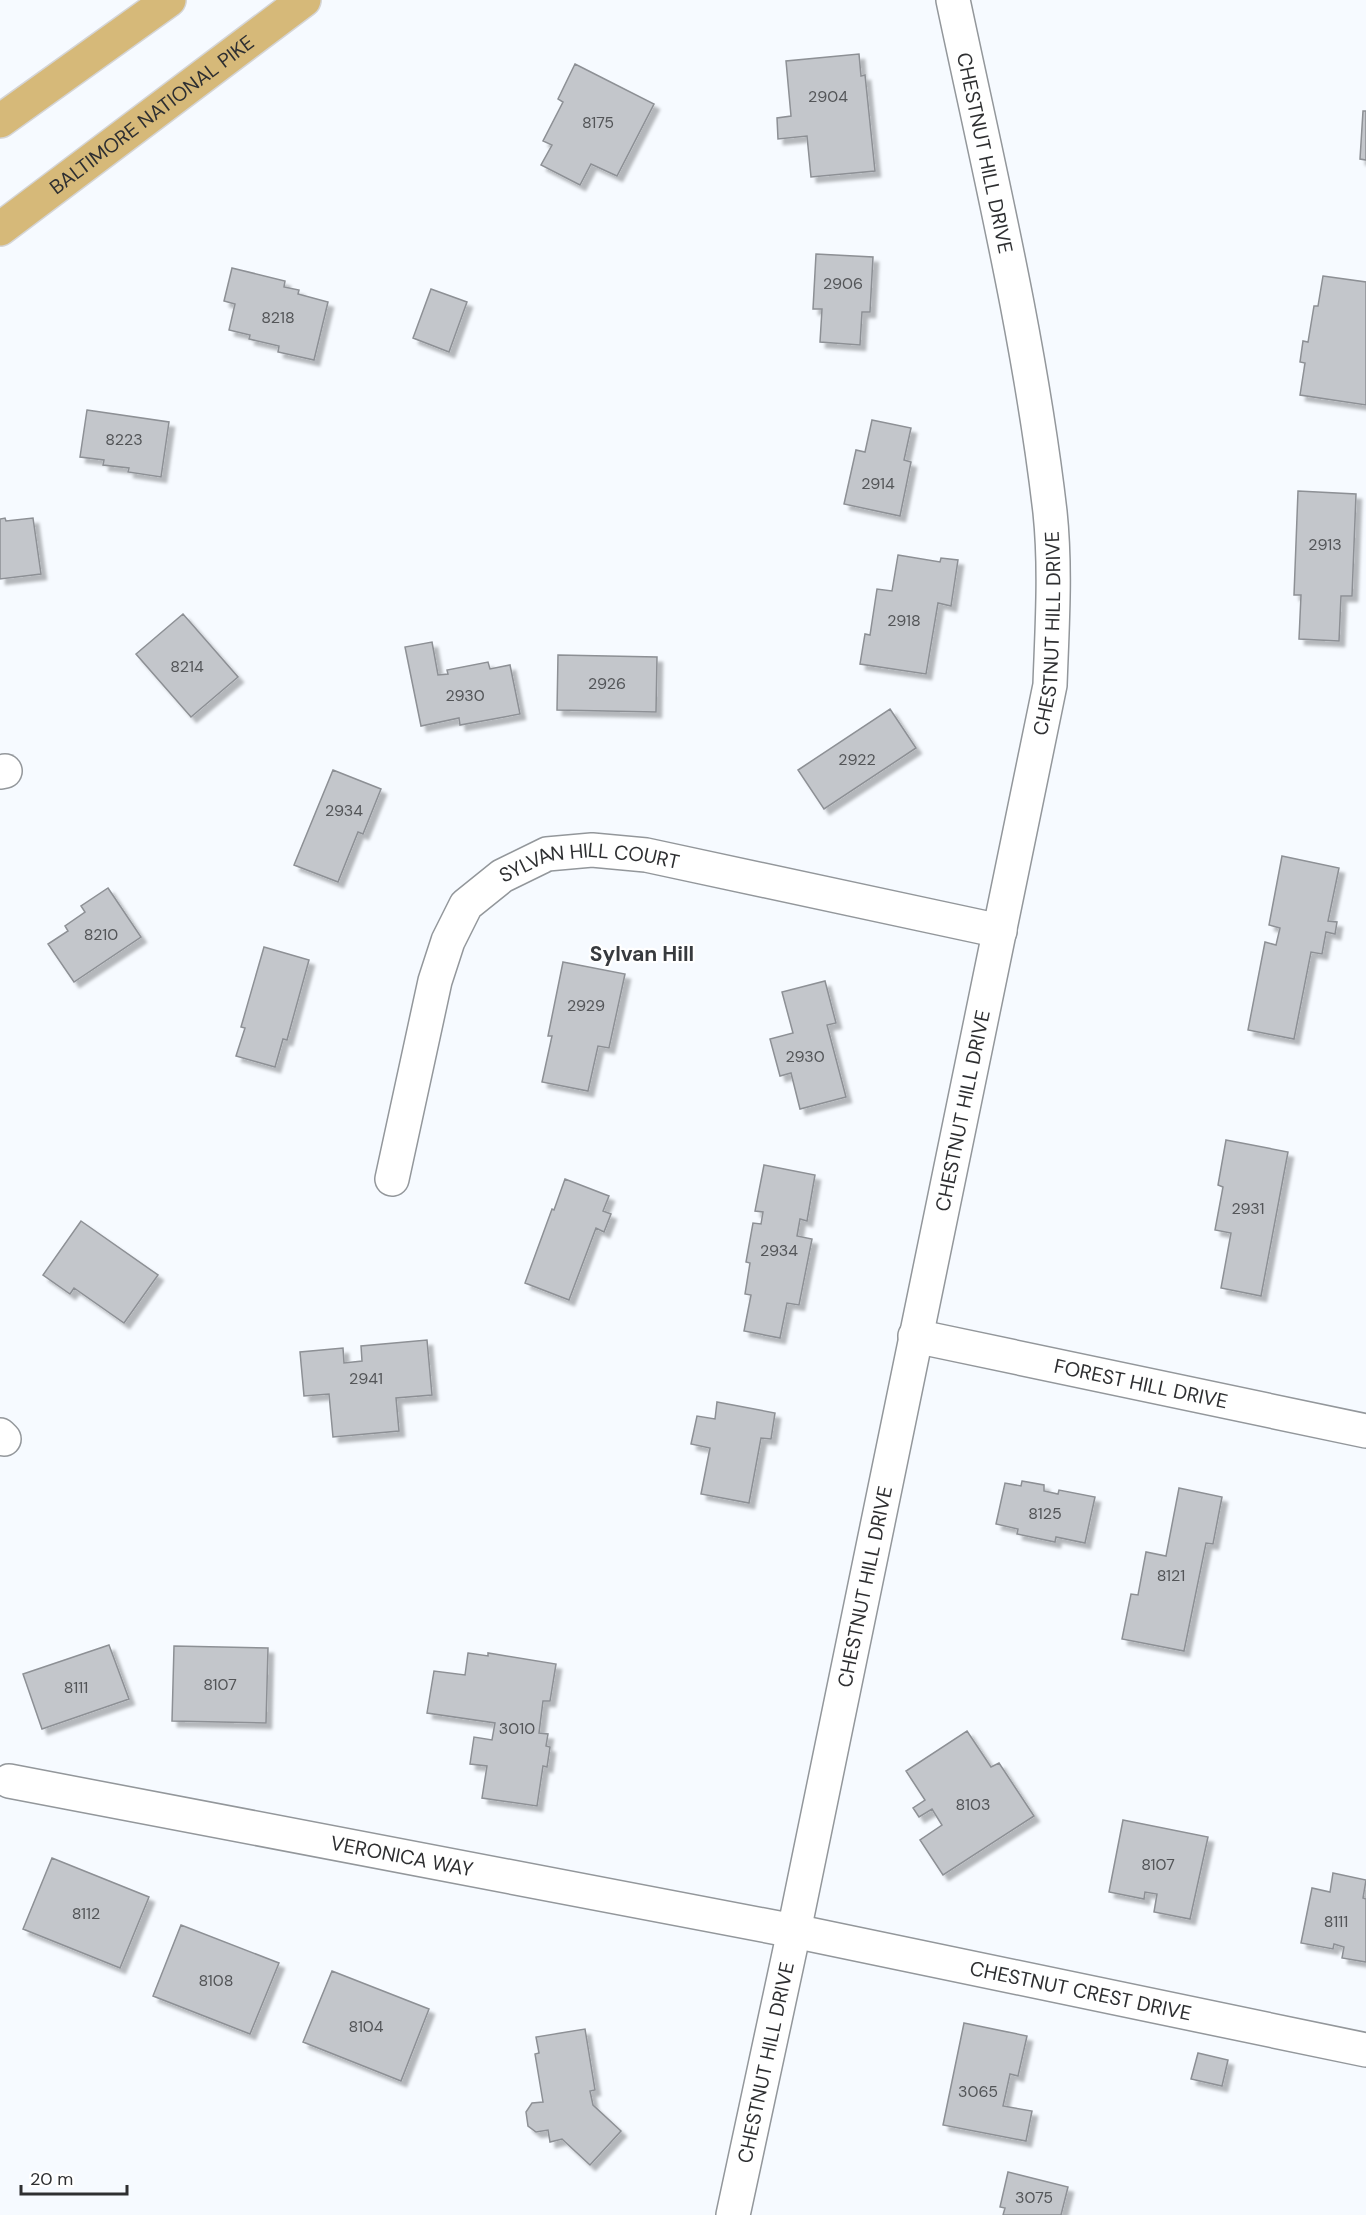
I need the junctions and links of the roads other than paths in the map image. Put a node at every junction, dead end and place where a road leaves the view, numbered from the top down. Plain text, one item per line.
1 (169, 0) edge
2 (304, 0) edge
3 (952, 0) edge
4 (0, 121) edge
5 (0, 229) edge
6 (1000, 931) junction
7 (392, 1179) dead end
8 (915, 1336) junction
9 (1366, 1431) edge
10 (9, 1781) dead end
11 (794, 1931) junction
12 (1366, 2050) edge
13 (733, 2215) edge

1 - 4 main road
2 - 5 main road, BALTIMORE NATIONAL PIKE
3 - 6 street, CHESTNUT HILL DRIVE
6 - 7 street, SYLVAN HILL COURT
6 - 8 street, CHESTNUT HILL DRIVE
8 - 9 street, FOREST HILL DRIVE
8 - 11 street, CHESTNUT HILL DRIVE
10 - 11 street, VERONICA WAY
11 - 12 street, CHESTNUT CREST DRIVE
11 - 13 street, CHESTNUT HILL DRIVE

